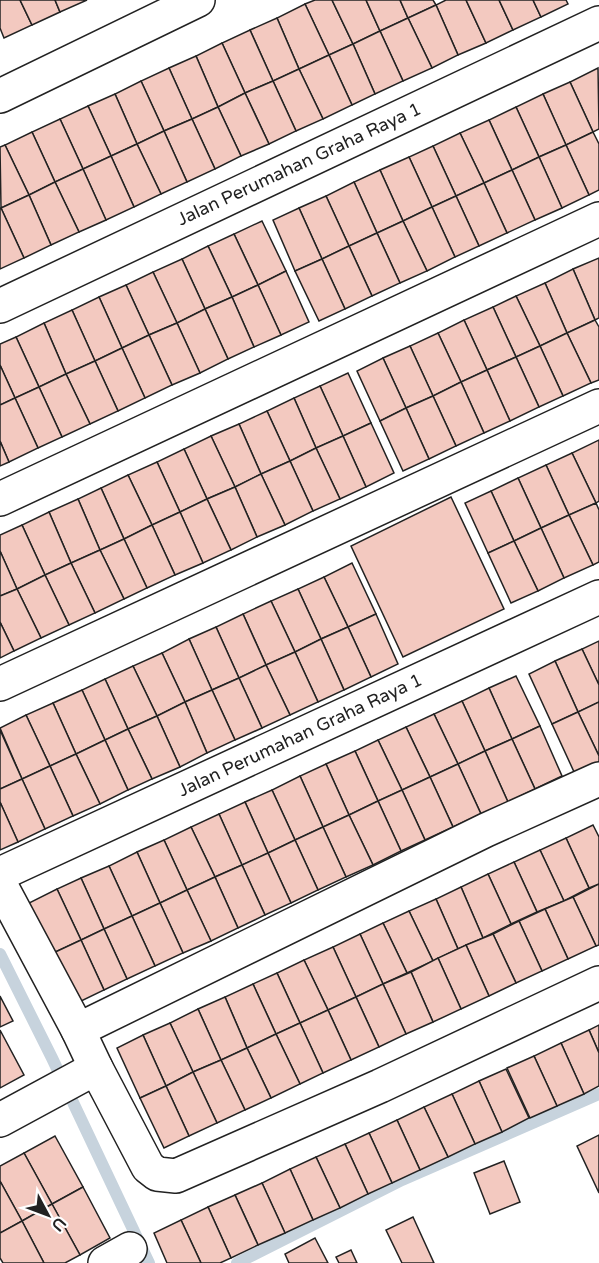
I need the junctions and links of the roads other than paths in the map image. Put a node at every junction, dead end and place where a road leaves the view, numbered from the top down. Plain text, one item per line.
1 (198, 0) edge
2 (599, 23) edge
3 (0, 96) edge
4 (599, 219) edge
5 (0, 306) edge
6 (599, 406) edge
7 (0, 499) edge
8 (599, 597) edge
9 (0, 684) edge
10 (599, 779) edge
11 (0, 874) edge
12 (0, 884) edge
13 (599, 983) edge
14 (78, 1030) junction
15 (80, 1077) junction
16 (0, 1120) edge

1 - 3 street
2 - 5 street, Jalan Perumahan Graha Raya 1
4 - 7 street
6 - 9 street
8 - 11 street, Jalan Perumahan Graha Raya 1
10 - 14 street
12 - 14 street
13 - 15 street
14 - 15 street
15 - 16 street

